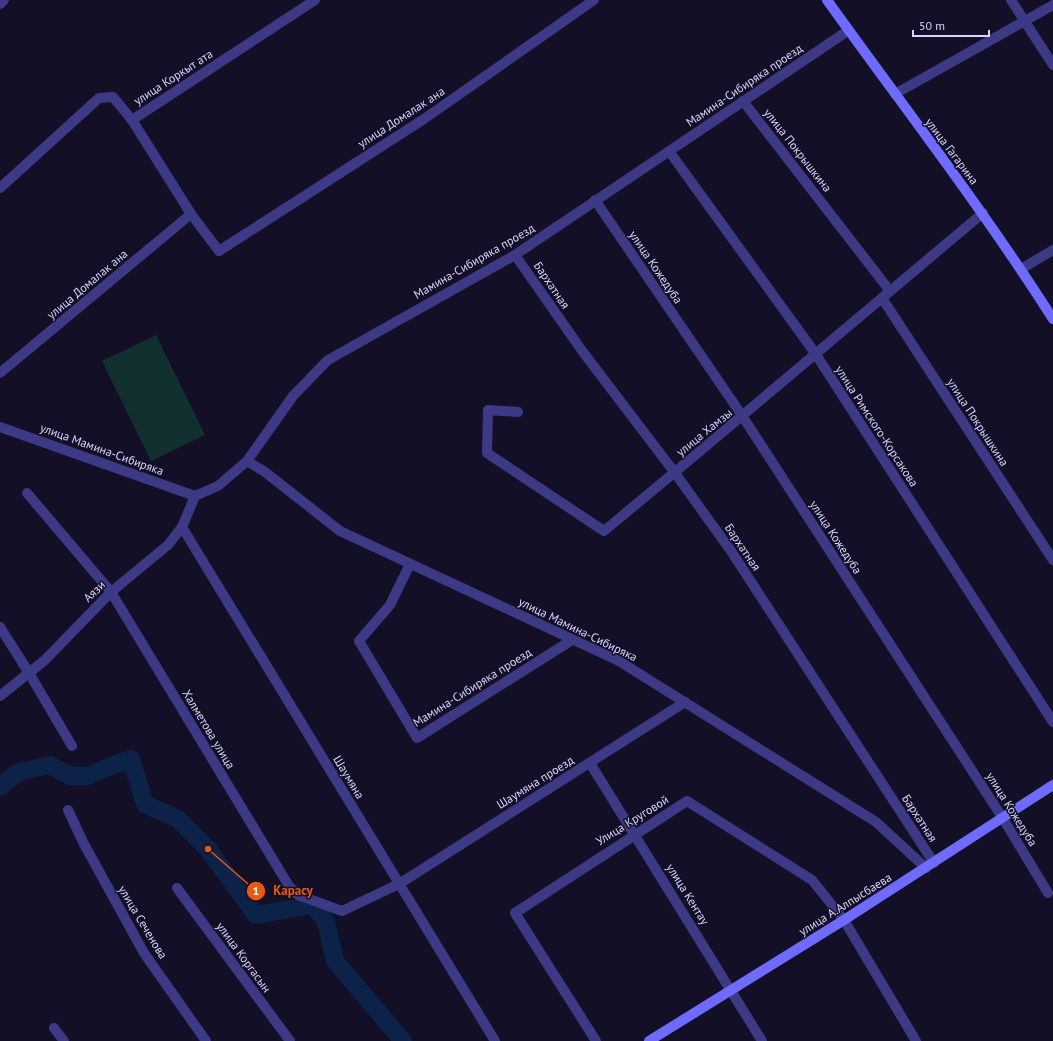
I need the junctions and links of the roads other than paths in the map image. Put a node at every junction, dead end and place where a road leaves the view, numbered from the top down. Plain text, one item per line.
1 (4, 0) edge
2 (315, 0) edge
3 (594, 0) edge
4 (827, 0) edge
5 (1012, 0) edge
6 (0, 4) edge
7 (1053, 6) edge
8 (1026, 21) junction
9 (849, 30) junction
10 (1053, 65) edge
11 (894, 94) junction
12 (743, 101) junction
13 (132, 120) junction
14 (669, 151) junction
15 (0, 188) edge
16 (595, 200) junction
17 (983, 213) junction
18 (191, 214) junction
19 (1053, 250) edge
20 (516, 255) junction
21 (1021, 269) junction
22 (886, 295) junction
23 (1053, 319) edge
24 (815, 353) junction
25 (0, 373) edge
26 (518, 412) dead end
27 (743, 417) junction
28 (0, 427) edge
29 (247, 461) junction
30 (675, 473) junction
31 (27, 494) dead end
32 (195, 496) junction
33 (182, 527) junction
34 (1053, 560) edge
35 (410, 564) junction
36 (111, 592) junction
37 (0, 627) edge
38 (572, 640) junction
39 (29, 673) junction
40 (0, 696) edge
41 (685, 702) junction
42 (1053, 722) edge
43 (72, 746) dead end
44 (590, 763) junction
45 (1053, 785) edge
46 (68, 810) dead end
47 (1002, 817) junction
48 (635, 834) junction
49 (930, 865) junction
50 (399, 884) junction
51 (177, 888) dead end
52 (1048, 893) dead end
53 (844, 920) junction
54 (731, 990) junction
55 (54, 1028) dead end
56 (64, 1041) edge
57 (206, 1041) edge
58 (290, 1041) edge
59 (495, 1041) edge
60 (596, 1041) edge
61 (649, 1041) edge
62 (762, 1041) edge
63 (916, 1041) edge

1 - 6 street
2 - 13 street, улица Коркыт ата
3 - 18 street, улица Домалак ана
4 - 9 street, улица Гагарина
5 - 8 street
7 - 8 street
8 - 10 street
8 - 11 street
9 - 11 street, улица Гагарина
9 - 12 street, Мамина-Сибиряка проезд
11 - 17 street, улица Гагарина
12 - 14 street, Мамина-Сибиряка проезд
12 - 22 street, улица Покрышкина
13 - 15 street, улица Коркыт ата
13 - 18 street
14 - 16 street, Мамина-Сибиряка проезд
14 - 24 street, улица Римского-Корсакова
16 - 20 street, Мамина-Сибиряка проезд
16 - 27 street, улица Кожедуба
17 - 21 street, улица Гагарина
17 - 22 street, улица Хамзы
18 - 25 street, улица Домалак ана
19 - 21 street
20 - 29 street, Мамина-Сибиряка проезд
20 - 30 street, Бархатная
21 - 23 street, улица Гагарина
22 - 24 street, улица Хамзы
22 - 34 street, улица Покрышкина
24 - 27 street, улица Хамзы
24 - 42 street, улица Римского-Корсакова
26 - 30 street, улица Хамзы
27 - 30 street, улица Хамзы
27 - 47 street, улица Кожедуба
28 - 32 street, улица Мамина-Сибиряка
29 - 32 street, Мамина-Сибиряка проезд
29 - 35 street, улица Мамина-Сибиряка
30 - 49 street, Бархатная
31 - 36 street, Халметова улица
32 - 33 street, Аязи
33 - 36 street, Аязи
33 - 50 street, Шаумяна
35 - 38 street, улица Мамина-Сибиряка
35 - 38 street, Мамина-Сибиряка проезд
36 - 39 street, Аязи
36 - 50 street, Халметова улица
37 - 39 street
38 - 41 street, улица Мамина-Сибиряка
39 - 40 street, Аязи
39 - 43 street
41 - 44 street, Шаумяна проезд
41 - 49 street, улица Мамина-Сибиряка
44 - 48 street, улица Кентау
44 - 50 street, Шаумяна проезд
45 - 47 street, улица А.Алпысбаева
46 - 57 street, улица Сеченова
47 - 49 street, улица А.Алпысбаева
47 - 52 street, улица Кожедуба
48 - 53 street, Улица Круговой
48 - 54 street, улица Кентау
48 - 60 street, Улица Круговой
49 - 53 street, улица А.Алпысбаева
50 - 59 street, Шаумяна
51 - 58 street, улица Коргасын
53 - 54 street, улица А.Алпысбаева
53 - 63 street, Улица Круговой
54 - 61 street, улица А.Алпысбаева
54 - 62 street, улица Кентау
55 - 56 street

